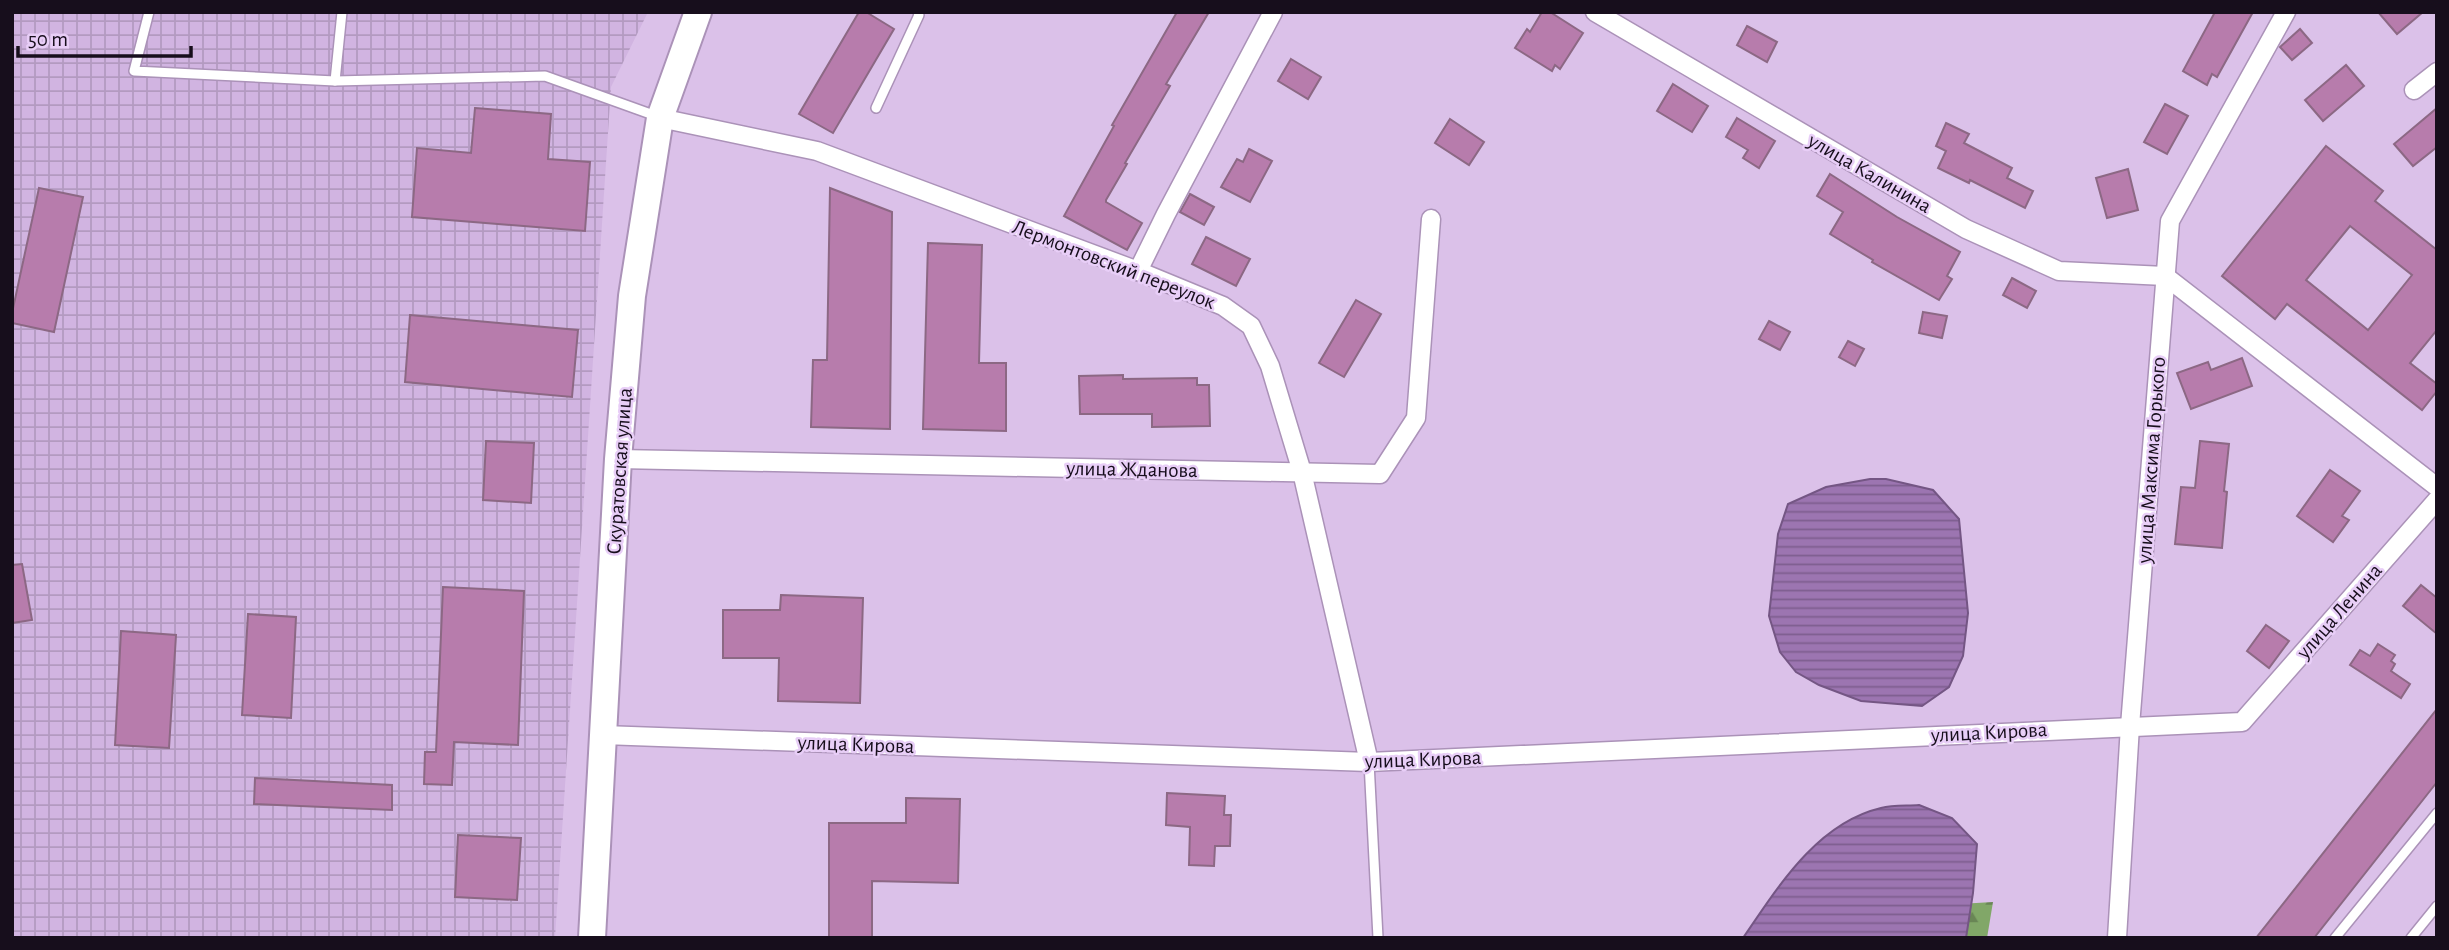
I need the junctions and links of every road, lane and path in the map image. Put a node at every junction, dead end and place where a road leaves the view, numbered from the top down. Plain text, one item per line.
1 (149, 12) edge
2 (342, 12) edge
3 (698, 12) edge
4 (918, 12) edge
5 (1273, 12) edge
6 (1595, 12) edge
7 (2286, 12) edge
8 (2437, 72) edge
9 (335, 80) junction
10 (2414, 90) dead end
11 (876, 108) dead end
12 (660, 118) junction
13 (1432, 219) dead end
14 (1139, 271) junction
15 (2165, 276) junction
16 (618, 459) junction
17 (1302, 472) junction
18 (2437, 487) edge
19 (2437, 500) edge
20 (2242, 722) joint
21 (2130, 726) junction
22 (603, 734) junction
23 (1369, 762) junction
24 (2437, 813) edge
25 (2437, 906) edge
26 (592, 938) edge
27 (1378, 938) edge
28 (2117, 938) edge
29 (2335, 938) edge
30 (2411, 938) edge

1 - 9 lane
2 - 9 lane
3 - 12 street, Скуратовская улица
4 - 11 lane
5 - 14 street
6 - 15 street, улица Калинина
7 - 15 street, улица Максима Горького
8 - 10 street
9 - 12 lane
12 - 14 street, Лермонтовский переулок
12 - 16 street, Скуратовская улица
13 - 17 street, улица Жданова
14 - 17 street, Лермонтовский переулок
15 - 18 street
15 - 21 street, улица Максима Горького
16 - 17 street, улица Жданова
16 - 22 street, Скуратовская улица
17 - 23 street, Лермонтовский переулок
19 - 20 street, улица Ленина
20 - 21 street, улица Кирова
21 - 23 street, улица Кирова
21 - 28 street, улица Максима Горького
22 - 23 street, улица Кирова
22 - 26 street, Скуратовская улица
23 - 27 lane
24 - 29 lane
25 - 30 lane

